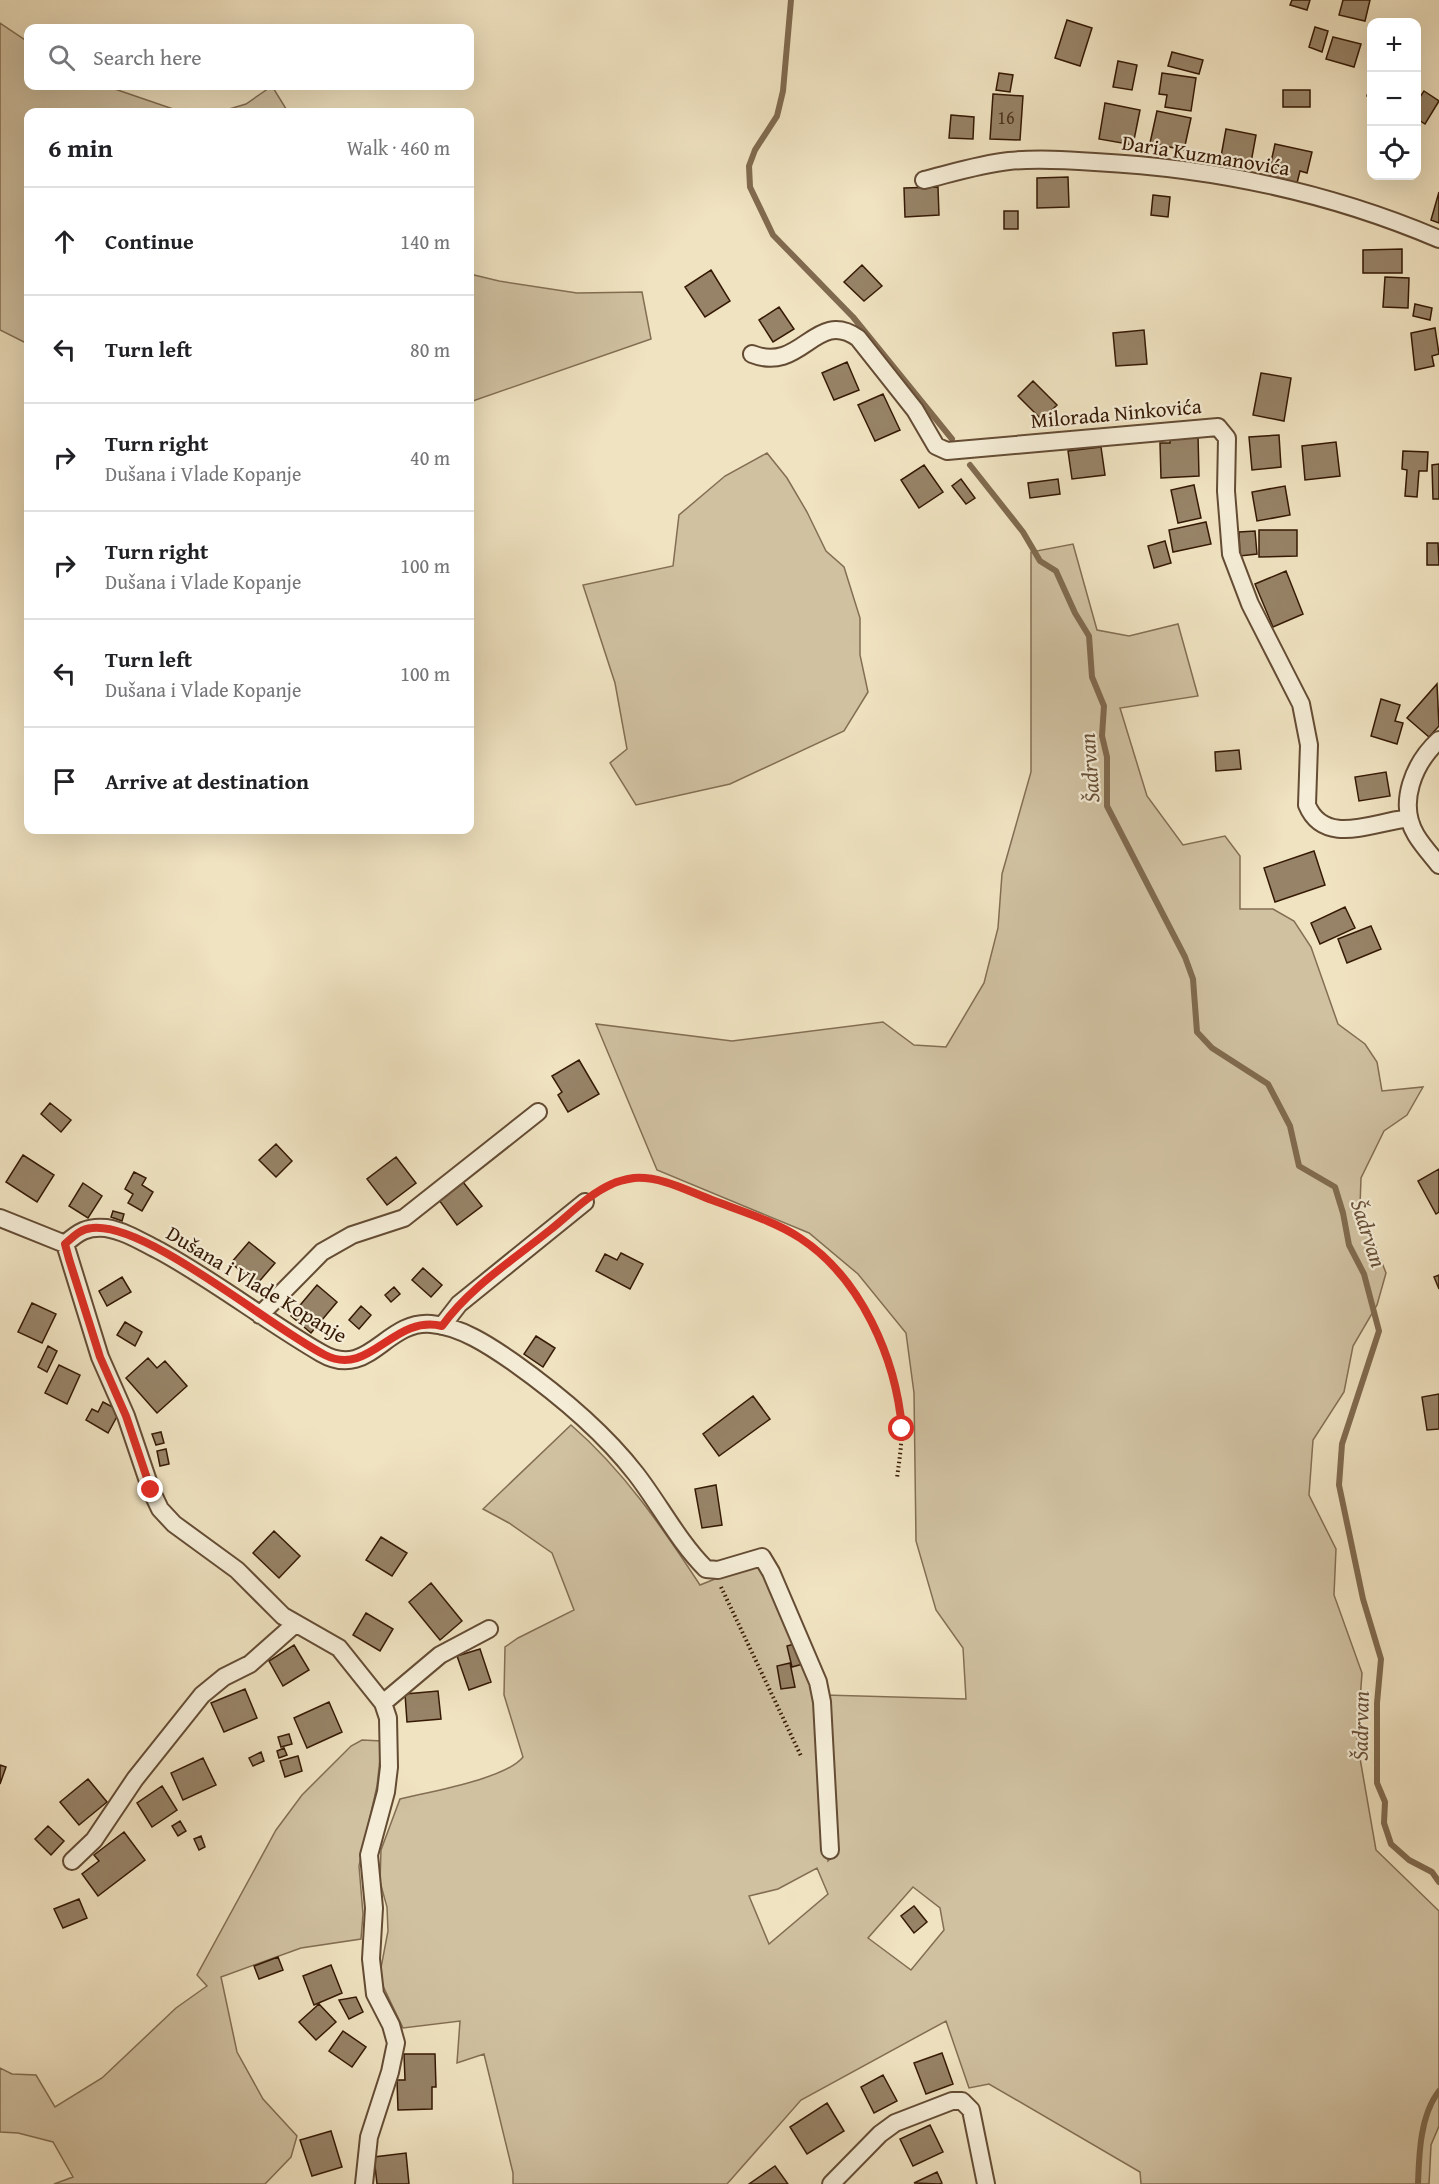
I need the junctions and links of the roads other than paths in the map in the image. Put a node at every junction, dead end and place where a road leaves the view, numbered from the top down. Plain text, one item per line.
1 (924, 180) dead end
2 (1439, 239) edge
3 (752, 354) dead end
4 (1439, 740) edge
5 (1410, 821) junction
6 (1439, 865) edge
7 (538, 1112) dead end
8 (585, 1202) road end
9 (0, 1218) edge
10 (65, 1244) junction
11 (260, 1315) junction
12 (442, 1326) junction
13 (294, 1625) junction
14 (489, 1629) dead end
15 (383, 1704) junction
16 (830, 1850) dead end
17 (72, 1861) dead end
18 (364, 2184) edge
19 (831, 2184) edge
20 (986, 2184) edge

1 - 2 street, Daria Kuzmanovića
3 - 5 street, Milorada Ninkovića
4 - 5 street
5 - 6 street
7 - 11 street
8 - 12 street
9 - 10 street
10 - 11 street, Dušana i Vlade Kopanje
10 - 13 street
11 - 12 street, Dušana i Vlade Kopanje
12 - 16 street, Dušana i Vlade Kopanje
13 - 15 street
13 - 17 street
14 - 15 street
15 - 18 street
19 - 20 street

